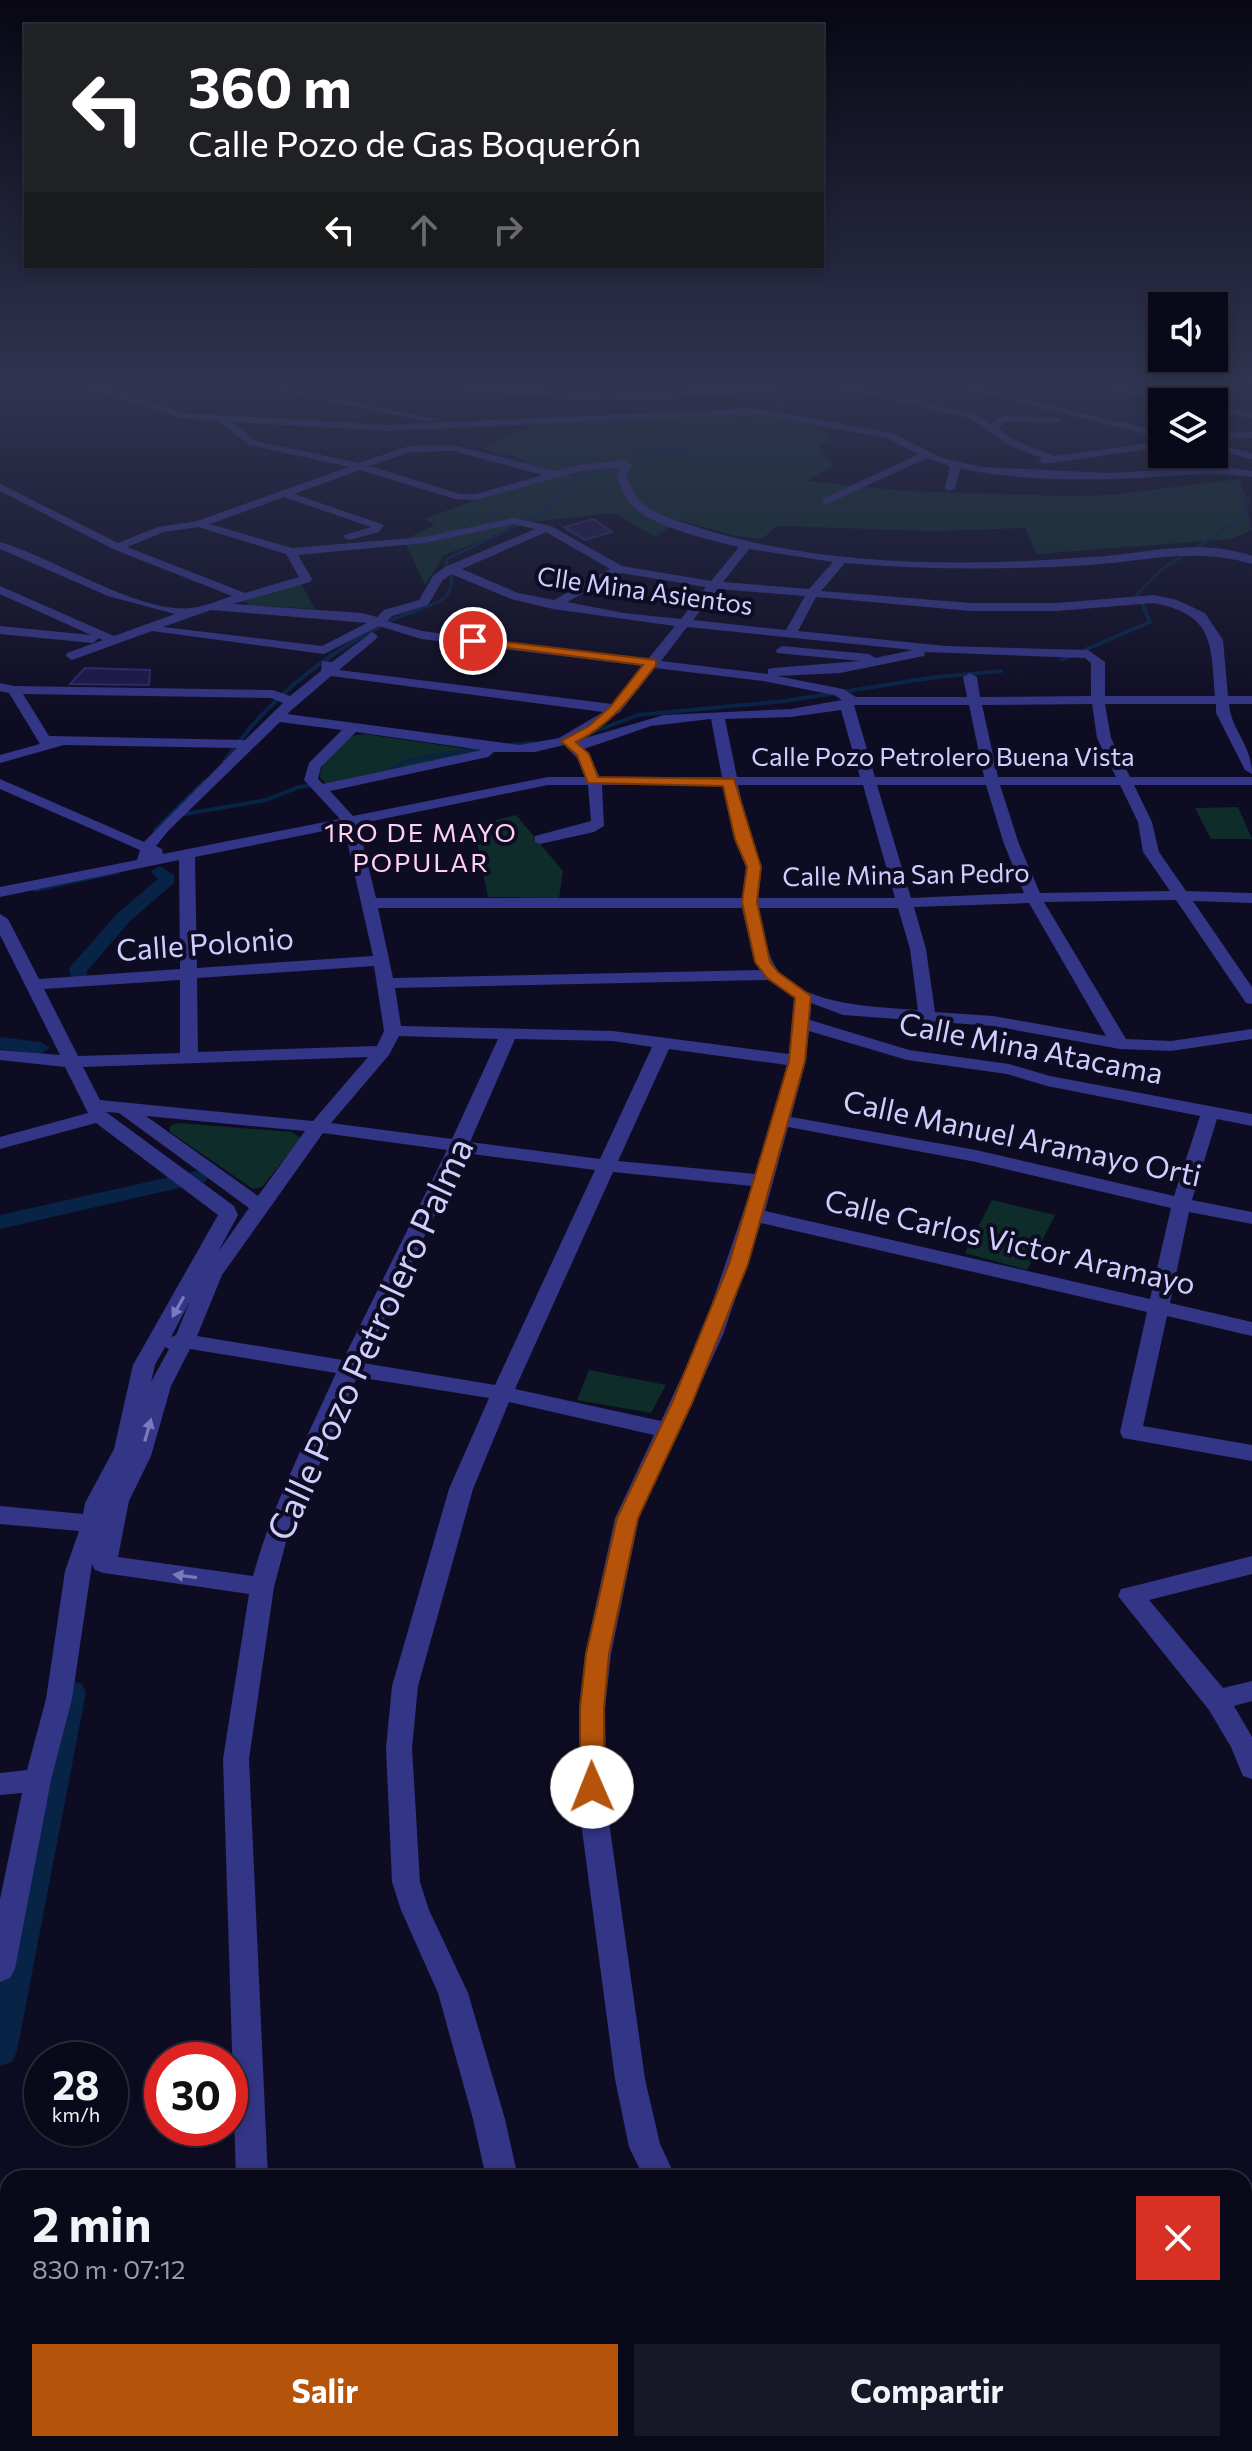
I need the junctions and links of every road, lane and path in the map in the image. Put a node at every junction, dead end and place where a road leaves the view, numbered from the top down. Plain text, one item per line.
1 (14, 494) edge
2 (283, 494) edge
3 (285, 494) edge
4 (456, 494) edge
5 (481, 494) edge
6 (629, 494) edge
7 (841, 494) edge
8 (827, 501) dead end
9 (199, 524) junction
10 (547, 528) junction
11 (0, 545) edge
12 (117, 547) junction
13 (744, 548) junction
14 (291, 552) junction
15 (843, 558) junction
16 (1252, 560) edge
17 (619, 569) junction
18 (449, 570) junction
19 (715, 585) junction
20 (0, 590) edge
21 (812, 594) junction
22 (247, 598) junction
23 (553, 605) junction
24 (216, 608) junction
25 (191, 612) junction
26 (380, 621) junction
27 (683, 623) junction
28 (395, 627) junction
29 (0, 630) edge
30 (140, 631) junction
31 (790, 634) junction
32 (113, 640) junction
33 (324, 650) junction
34 (782, 650) dead end
35 (946, 650) junction
36 (72, 656) dead end
37 (889, 661) junction
38 (652, 663) junction
39 (328, 672) junction
40 (763, 677) junction
41 (970, 677) dead end
42 (7, 689) edge
43 (1221, 700) junction
44 (1252, 700) edge
45 (974, 701) junction
46 (1098, 701) junction
47 (292, 702) junction
48 (850, 703) junction
49 (615, 709) junction
50 (717, 715) junction
51 (276, 717) junction
52 (351, 729) junction
53 (46, 743) junction
54 (248, 744) junction
55 (572, 744) junction
56 (504, 749) junction
57 (0, 759) edge
58 (1252, 770) edge
59 (592, 780) junction
60 (867, 780) junction
61 (992, 780) junction
62 (1122, 780) junction
63 (1252, 781) edge
64 (729, 782) junction
65 (0, 783) edge
66 (320, 789) junction
67 (0, 794) edge
68 (350, 821) junction
69 (540, 839) dead end
70 (148, 847) junction
71 (179, 857) junction
72 (144, 864) junction
73 (0, 892) edge
74 (1181, 896) junction
75 (1034, 897) junction
76 (1252, 898) edge
77 (749, 902) junction
78 (368, 903) junction
79 (904, 903) junction
80 (0, 919) edge
81 (382, 960) junction
82 (190, 974) junction
83 (772, 975) junction
84 (385, 983) junction
85 (33, 985) junction
86 (803, 996) junction
87 (1252, 999) edge
88 (927, 1015) junction
89 (802, 1023) junction
90 (393, 1031) junction
91 (509, 1033) junction
92 (1252, 1034) edge
93 (662, 1044) junction
94 (1120, 1044) junction
95 (383, 1051) junction
96 (0, 1055) edge
97 (189, 1058) junction
98 (797, 1061) junction
99 (71, 1062) junction
100 (125, 1109) junction
101 (96, 1111) junction
102 (1210, 1113) junction
103 (779, 1120) junction
104 (1252, 1120) edge
105 (318, 1127) junction
106 (0, 1143) edge
107 (459, 1146) junction
108 (607, 1166) junction
109 (763, 1181) junction
110 (1181, 1205) junction
111 (259, 1206) junction
112 (754, 1215) junction
113 (1252, 1218) edge
114 (1156, 1309) junction
115 (1252, 1329) edge
116 (184, 1341) junction
117 (156, 1347) junction
118 (350, 1367) junction
119 (501, 1393) junction
120 (668, 1430) junction
121 (1252, 1453) edge
122 (0, 1515) edge
123 (94, 1524) junction
124 (1252, 1565) edge
125 (262, 1587) junction
126 (1252, 1691) edge
127 (1214, 1701) junction
128 (1252, 1768) edge
129 (38, 1780) junction
130 (0, 1784) edge
131 (0, 1969) edge
132 (252, 2170) edge
133 (500, 2170) edge
134 (656, 2170) edge

1 - 12 street
2 - 9 street
3 - 14 street
4 - 5 street
6 - 13 street
7 - 8 street
9 - 12 street
9 - 14 street
10 - 14 street
10 - 17 street
10 - 18 street
11 - 25 street
12 - 22 street
13 - 15 street
13 - 19 street
14 - 22 street
15 - 16 street
15 - 21 street
17 - 19 street
17 - 23 street
18 - 23 street, Clle Mina Asientos
18 - 26 street
19 - 21 street
19 - 27 street
20 - 32 street
21 - 31 street
21 - 43 street
22 - 24 street
23 - 27 street, Clle Mina Asientos
24 - 25 street
24 - 26 street
25 - 30 street
26 - 28 street
26 - 33 street
27 - 31 street, Clle Mina Asientos
27 - 38 street
28 - 38 street
28 - 39 street
29 - 32 street
30 - 32 street
30 - 33 street
31 - 35 street, Clle Mina Asientos
32 - 36 street
33 - 39 street
34 - 37 street
35 - 37 street
35 - 46 street
37 - 40 street
38 - 40 street
38 - 49 street
39 - 47 street
39 - 49 street
40 - 48 street
41 - 45 street
42 - 47 street
42 - 53 street
43 - 44 street
43 - 46 street
43 - 58 street
45 - 46 street
45 - 48 street
45 - 61 street
46 - 62 street
47 - 51 street
48 - 50 street
48 - 60 street
49 - 55 street
50 - 55 street
50 - 64 street
51 - 52 street
51 - 54 street
52 - 56 street
52 - 66 street
53 - 54 street
53 - 57 street
54 - 70 street
55 - 56 street
55 - 59 street
56 - 66 street
59 - 64 street, Calle Pozo Petrolero Buena Vista
59 - 68 street, Calle Pozo Petrolero Buena Vista
59 - 69 street
60 - 61 street, Calle Pozo Petrolero Buena Vista
60 - 64 street, Calle Pozo Petrolero Buena Vista
60 - 79 street
61 - 62 street, Calle Pozo Petrolero Buena Vista
61 - 75 street
62 - 63 street, Calle Pozo Petrolero Buena Vista
62 - 74 street
64 - 77 street
65 - 70 street
66 - 68 street
67 - 72 street
68 - 71 street, Calle Pozo Petrolero Buena Vista
68 - 78 street
70 - 71 street
70 - 72 street
71 - 72 street, Calle Pozo Petrolero Buena Vista
71 - 82 street
72 - 73 street, Calle Pozo Petrolero Buena Vista
74 - 75 street, Calle Mina San Pedro
74 - 76 street, Calle Mina San Pedro
74 - 87 street
75 - 79 street, Calle Mina San Pedro
75 - 94 street
77 - 78 street, Calle Mina San Pedro
77 - 79 street, Calle Mina San Pedro
77 - 83 street
78 - 81 street
79 - 88 street
80 - 85 street
81 - 82 street, Calle Polonio
81 - 84 street
82 - 85 street, Calle Polonio
82 - 97 street
83 - 84 street
83 - 86 street
84 - 90 street
85 - 99 street
86 - 88 street
86 - 89 street
88 - 94 street
89 - 98 street
89 - 102 street, Calle Mina Atacama
90 - 91 street
90 - 95 street
91 - 93 street
91 - 107 street, Calle Pozo Petrolero Palma
92 - 94 street
93 - 98 street
93 - 108 street
95 - 97 street
95 - 105 street
96 - 99 street
97 - 99 street
98 - 103 street
99 - 101 street
100 - 101 street
100 - 105 street
100 - 111 street
101 - 106 street
101 -> 117 street
102 - 104 street, Calle Mina Atacama
102 - 110 street
103 - 109 street
103 - 110 street, Calle Manuel Aramayo Orti
105 - 107 street
105 - 111 street
107 - 108 street
107 - 118 street, Calle Pozo Petrolero Palma
108 - 109 street
108 - 119 street
109 - 112 street
110 - 113 street, Calle Manuel Aramayo Orti
110 - 114 street
111 - 116 street
112 - 114 street, Calle Carlos Victor Aramayo
112 - 120 street
114 - 115 street, Calle Carlos Victor Aramayo
114 - 121 street
116 - 117 street
116 - 118 street
125 -> 116 street
117 - 123 street
118 - 119 street
118 - 125 street, Calle Pozo Petrolero Palma
119 - 120 street
119 - 133 street
120 - 134 street
122 - 123 street
123 - 129 street
124 - 127 street
125 - 132 street, Calle Pozo Petrolero Palma
126 - 127 street
127 - 128 street
129 - 130 street
129 - 131 street

